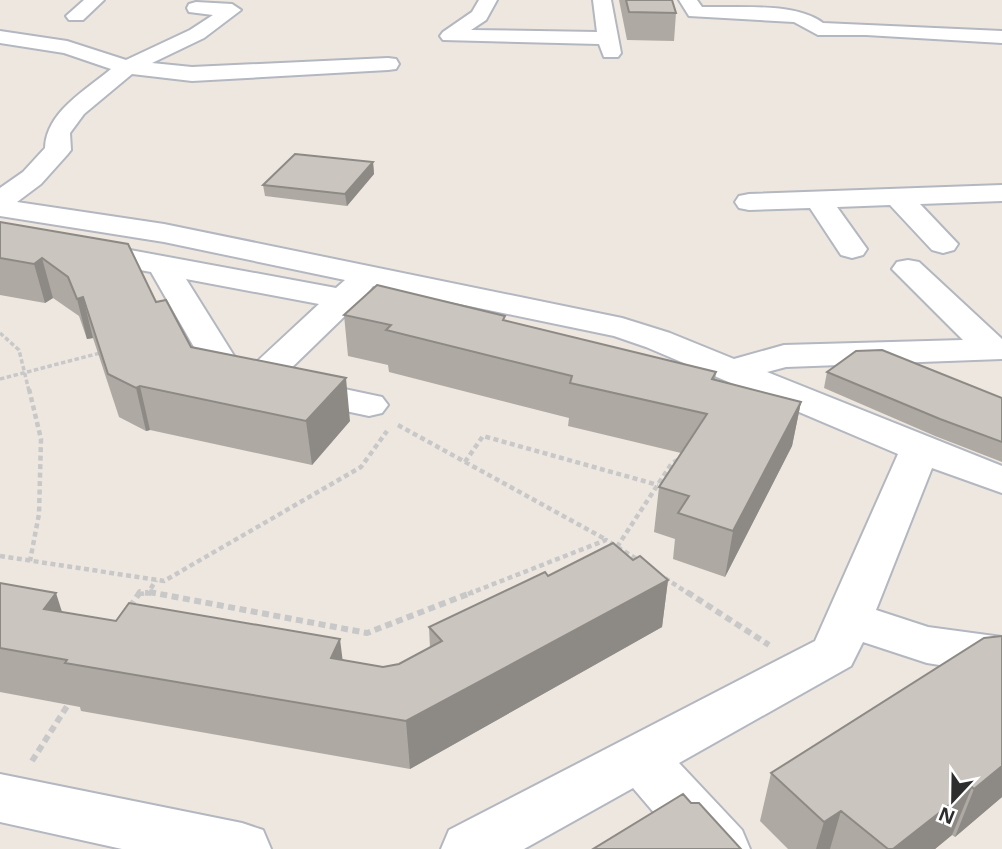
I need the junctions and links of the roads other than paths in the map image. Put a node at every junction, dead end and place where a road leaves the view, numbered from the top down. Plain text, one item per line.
1 (95, 0) edge
2 (488, 0) edge
3 (602, 0) edge
4 (688, 0) edge
5 (195, 8) dead end
6 (76, 16) dead end
7 (0, 37) edge
8 (1002, 37) edge
9 (388, 64) dead end
10 (127, 67) junction
11 (1002, 193) edge
12 (897, 197) junction
13 (818, 200) junction
14 (0, 201) edge
15 (748, 202) dead end
16 (0, 208) edge
17 (0, 235) edge
18 (943, 244) dead end
19 (852, 249) dead end
20 (161, 263) junction
21 (908, 269) dead end
22 (356, 287) junction
23 (435, 320) edge
24 (997, 349) edge
25 (731, 371) junction
26 (670, 378) edge
27 (257, 381) junction
28 (777, 391) junction
29 (369, 405) dead end
30 (919, 449) junction
31 (1002, 480) edge
32 (848, 619) junction
33 (1002, 656) edge
34 (639, 756) junction
35 (4, 799) edge
36 (243, 849) edge
37 (470, 849) edge
38 (721, 849) edge

1 - 6 street
2 - 3 street
4 - 8 street
5 - 10 street
7 - 10 street
9 - 10 street
10 - 14 street
11 - 12 street
12 - 13 street
12 - 18 street
13 - 15 street
13 - 19 street
16 - 22 street
17 - 20 street
20 - 22 street
20 - 27 street
21 - 24 street
22 - 23 street
22 - 25 street
22 - 27 street
24 - 25 street
25 - 28 street
26 - 28 street
27 - 29 street
28 - 30 street
30 - 31 street
30 - 32 street
32 - 33 street
32 - 34 street
34 - 37 street
34 - 38 street
35 - 36 street

